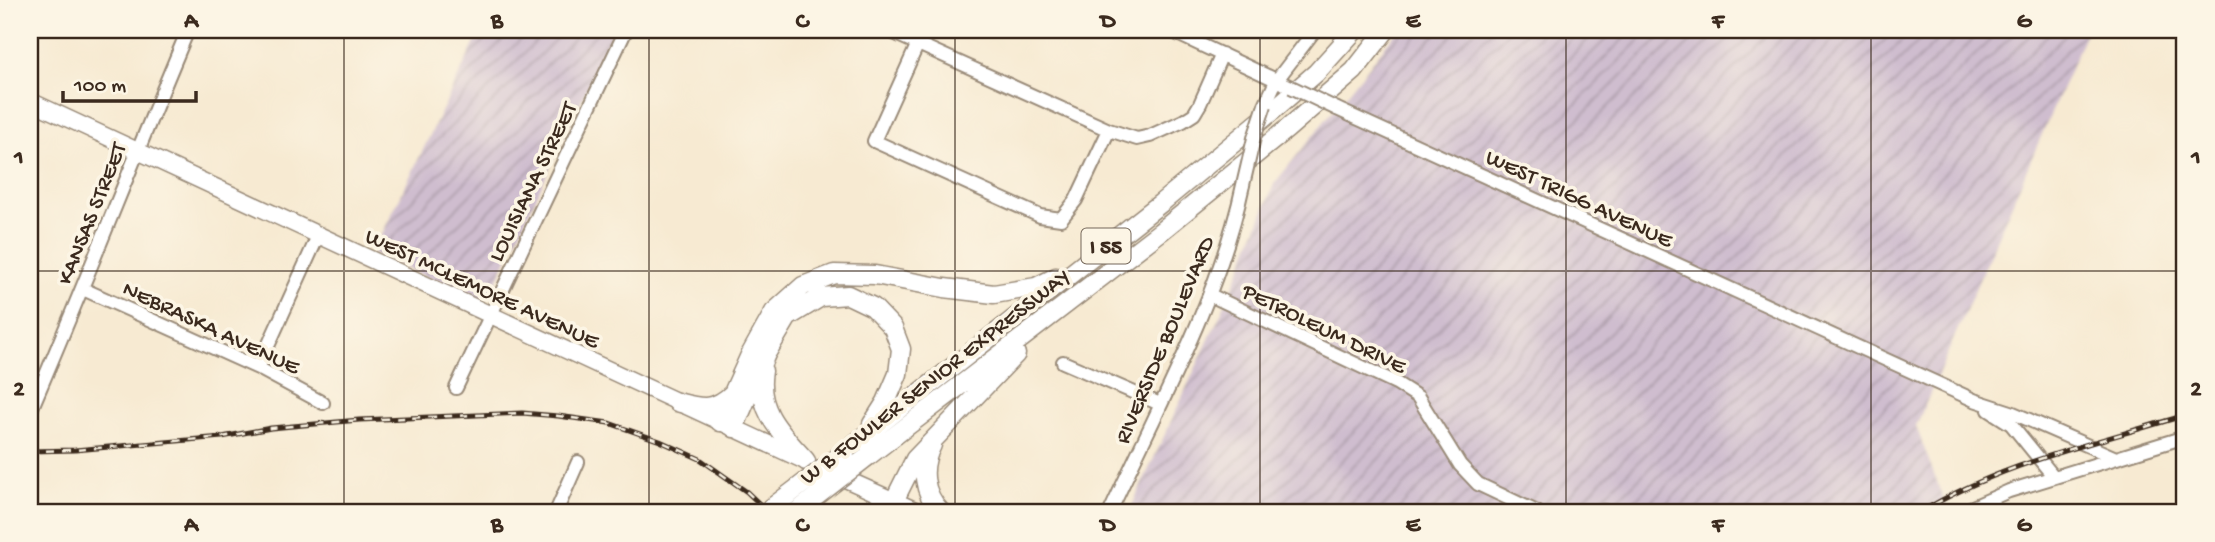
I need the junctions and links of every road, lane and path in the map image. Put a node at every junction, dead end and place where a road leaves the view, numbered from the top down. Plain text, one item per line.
1 (188, 30) edge
2 (626, 30) edge
3 (887, 30) edge
4 (925, 30) edge
5 (1169, 30) edge
6 (1315, 30) edge
7 (1355, 30) edge
8 (1386, 30) edge
9 (918, 44) junction
10 (1222, 54) junction
11 (1276, 81) junction
12 (30, 101) edge
13 (1109, 130) junction
14 (137, 151) junction
15 (318, 236) junction
16 (1084, 263) junction
17 (83, 289) junction
18 (1210, 295) junction
19 (1057, 311) junction
20 (490, 316) junction
21 (766, 354) junction
22 (1063, 362) dead end
23 (258, 368) junction
24 (456, 388) dead end
25 (733, 393) junction
26 (1974, 400) junction
27 (677, 402) junction
28 (323, 403) dead end
29 (1160, 404) junction
30 (30, 412) edge
31 (727, 425) junction
32 (938, 434) junction
33 (864, 436) junction
34 (2185, 437) edge
35 (2116, 458) junction
36 (806, 461) junction
37 (578, 462) dead end
38 (2054, 477) junction
39 (894, 501) junction
40 (556, 512) edge
41 (766, 512) edge
42 (796, 512) edge
43 (919, 512) edge
44 (941, 512) edge
45 (1111, 512) edge
46 (1536, 512) edge
47 (1961, 512) edge

1 - 14 street, KANSAS STREET
2 - 20 street, LOUISIANA STREET
3 - 9 street
4 - 9 street
5 - 10 street, WEST TRIGG AVENUE
6 - 11 street, RIVERSIDE BOULEVARD
7 - 16 highway, W B FOWLER SENIOR EXPRESSWAY / I 55
8 - 19 highway, W B FOWLER SENIOR EXPRESSWAY / I 55
9 - 13 street
9 - 13 street
10 - 11 street, WEST TRIGG AVENUE
10 - 13 street
11 - 18 street, RIVERSIDE BOULEVARD, bridge
11 - 26 street, WEST TRIGG AVENUE, bridge
12 - 14 main road, WEST MCLEMORE AVENUE
14 - 15 main road, WEST MCLEMORE AVENUE
14 - 17 street, KANSAS STREET
15 - 20 main road, WEST MCLEMORE AVENUE
15 - 23 street
16 - 25 highway
16 - 33 highway, W B FOWLER SENIOR EXPRESSWAY / I 55
17 - 23 street, NEBRASKA AVENUE
17 - 30 street, KANSAS STREET
18 - 29 street, RIVERSIDE BOULEVARD
18 - 46 street, PETROLEUM DRIVE
19 - 32 highway
19 - 42 highway, W B FOWLER SENIOR EXPRESSWAY / I 55, bridge
20 - 24 street, LOUISIANA STREET
20 - 27 main road, WEST MCLEMORE AVENUE
21 - 31 highway
21 - 33 highway
21 - 36 highway
22 - 29 street
23 - 28 street, NEBRASKA AVENUE
25 - 27 highway
25 - 31 highway
26 - 35 street
26 - 38 street
27 - 31 main road, WEST MCLEMORE AVENUE
29 - 45 street, RIVERSIDE BOULEVARD
31 - 36 main road, WEST MCLEMORE AVENUE
32 - 39 highway
32 - 44 highway
33 - 41 highway, W B FOWLER SENIOR EXPRESSWAY / I 55, bridge
34 - 35 street
35 - 38 street
36 - 39 main road, WEST MCLEMORE AVENUE
37 - 40 street
38 - 47 street
39 - 43 main road, WEST MCLEMORE AVENUE

